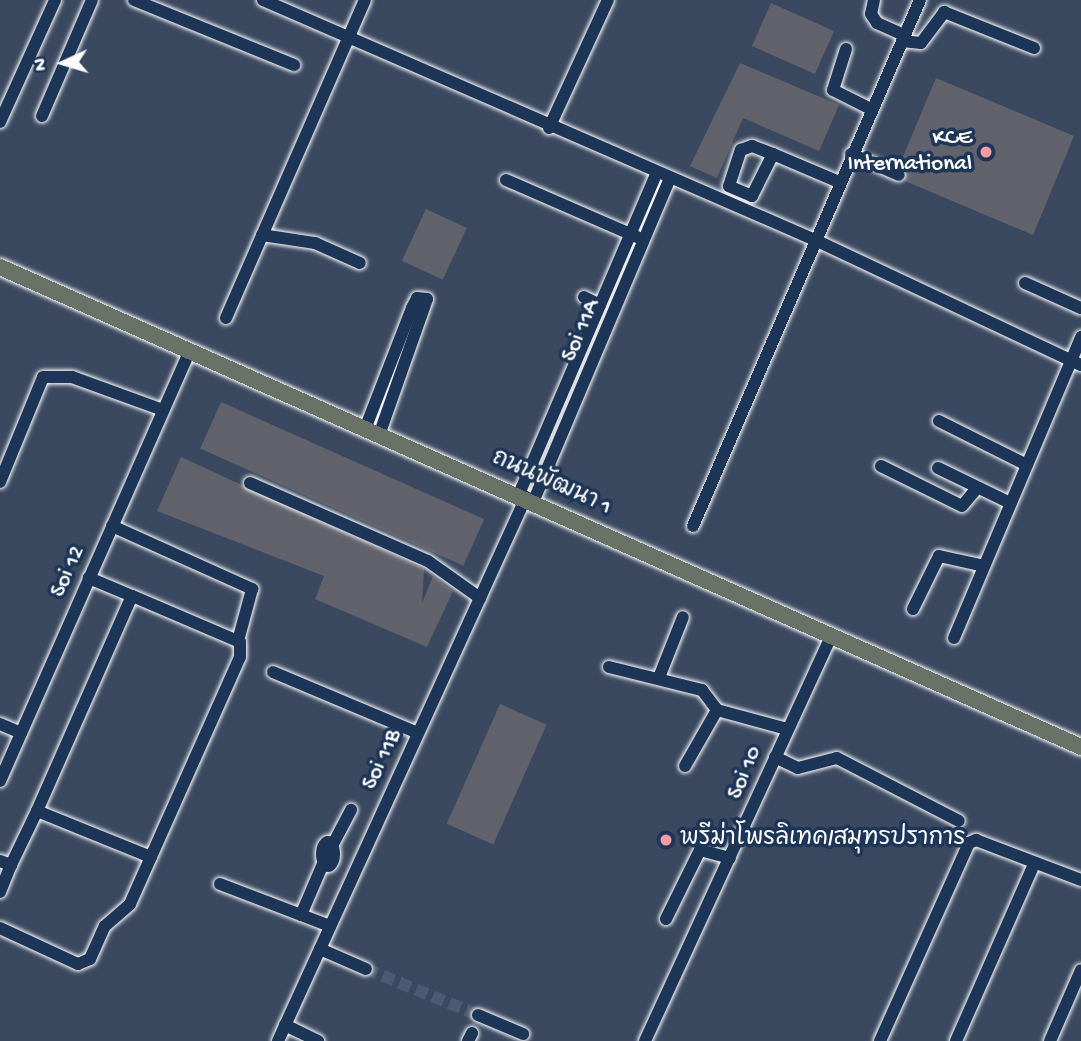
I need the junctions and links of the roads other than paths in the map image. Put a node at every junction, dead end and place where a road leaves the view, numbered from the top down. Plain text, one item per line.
1 (55, 0) edge
2 (92, 0) edge
3 (134, 0) edge
4 (263, 0) edge
5 (365, 0) edge
6 (608, 0) edge
7 (874, 0) edge
8 (920, 0) edge
9 (348, 38) junction
10 (903, 38) junction
11 (1034, 48) dead end
12 (846, 49) dead end
13 (294, 65) dead end
14 (871, 110) junction
15 (42, 116) dead end
16 (0, 122) edge
17 (549, 128) junction
18 (773, 154) dead end
19 (851, 154) junction
20 (656, 175) junction
21 (899, 175) dead end
22 (670, 178) junction
23 (506, 180) dead end
24 (839, 183) junction
25 (631, 234) junction
26 (262, 235) junction
27 (813, 239) junction
28 (644, 240) junction
29 (620, 259) junction
30 (359, 264) dead end
31 (633, 265) junction
32 (0, 267) edge
33 (1025, 283) dead end
34 (584, 297) dead end
35 (600, 305) junction
36 (1081, 308) edge
37 (226, 318) dead end
38 (592, 325) junction
39 (605, 331) junction
40 (1081, 337) edge
41 (190, 351) junction
42 (1076, 363) edge
43 (163, 410) junction
44 (940, 421) dead end
45 (372, 432) junction
46 (1027, 464) junction
47 (881, 466) dead end
48 (938, 468) dead end
49 (0, 482) edge
50 (250, 483) dead end
51 (977, 488) junction
52 (526, 497) junction
53 (1010, 503) junction
54 (112, 526) junction
55 (693, 526) dead end
56 (984, 566) junction
57 (89, 578) junction
58 (132, 596) junction
59 (480, 598) junction
60 (913, 609) dead end
61 (684, 617) dead end
62 (831, 636) junction
63 (954, 638) dead end
64 (238, 641) junction
65 (609, 667) dead end
66 (273, 673) dead end
67 (660, 674) junction
68 (717, 710) junction
69 (0, 724) edge
70 (787, 729) junction
71 (21, 733) junction
72 (418, 733) junction
73 (1081, 747) edge
74 (775, 757) junction
75 (685, 766) dead end
76 (0, 781) edge
77 (351, 810) dead end
78 (37, 811) junction
79 (959, 821) dead end
80 (151, 857) junction
81 (730, 858) junction
82 (5, 863) edge
83 (1034, 864) junction
84 (1081, 880) edge
85 (220, 884) dead end
86 (0, 892) edge
87 (301, 915) junction
88 (666, 919) dead end
89 (330, 926) junction
90 (0, 928) edge
91 (320, 949) junction
92 (366, 969) tunnel mouth
93 (1081, 970) edge
94 (478, 1015) tunnel mouth
95 (285, 1025) junction
96 (523, 1034) dead end
97 (278, 1041) edge
98 (318, 1041) edge
99 (645, 1041) edge
100 (880, 1041) edge
101 (956, 1041) edge
102 (1050, 1041) edge

1 - 16 street
2 - 15 street
3 - 13 street
4 - 9 street
5 - 9 street
6 - 17 street
7 - 10 street
8 - 10 street
9 - 17 street
9 - 26 street
10 - 11 street
10 - 14 street
12 - 14 street
14 - 19 street
17 - 20 street
18 - 24 street
19 - 21 street
19 - 24 street
20 - 22 street
20 - 25 street
22 - 27 street
22 - 28 street, Soi 11A
23 - 25 street
24 - 27 street
25 - 28 street
25 - 29 street
26 - 30 street
26 - 37 street
27 - 42 street
27 - 55 street
28 - 31 street, Soi 11A
29 - 31 street
29 - 35 street
31 - 39 street, Soi 11A
32 - 41 main road, ถนนพัฒนา 1
33 - 36 street
34 - 35 street
35 - 38 street
38 - 39 street
38 - 52 street
39 - 52 street, Soi 11A
40 - 42 street
41 - 43 street, Soi 12
41 - 45 main road, ถนนพัฒนา 1
42 - 46 street
43 - 49 street
43 - 54 street, Soi 12
44 - 46 street
45 - 45 street
45 - 52 main road, ถนนพัฒนา 1
46 - 53 street
47 - 51 street
48 - 51 street
50 - 59 street
51 - 53 street
52 - 59 street, Soi 11B
52 - 62 main road, ถนนพัฒนา 1
53 - 56 street
54 - 57 street, Soi 12
54 - 64 street
56 - 60 street
56 - 63 street
57 - 58 street
57 - 71 street, Soi 12
58 - 64 street
58 - 78 street
59 - 72 street, Soi 11B
61 - 67 street
62 - 70 street, Soi 10
62 - 73 main road, ถนนพัฒนา 1
64 - 80 street
65 - 67 street
66 - 72 street
67 - 68 street
68 - 70 street
68 - 75 street
69 - 71 street
70 - 74 street, Soi 10
71 - 76 street, Soi 12
72 - 89 street, Soi 11B
74 - 79 street
74 - 81 street, Soi 10
77 - 87 street
78 - 80 street
78 - 82 street
80 - 90 street
81 - 88 street
81 - 99 street, Soi 10
82 - 86 street
83 - 84 street
83 - 100 street
83 - 101 street
85 - 87 street
87 - 89 street
89 - 91 street, Soi 11B
91 - 92 street
91 - 95 street, Soi 11B
93 - 102 street
94 - 96 street
95 - 97 street, Soi 11B
95 - 98 street

